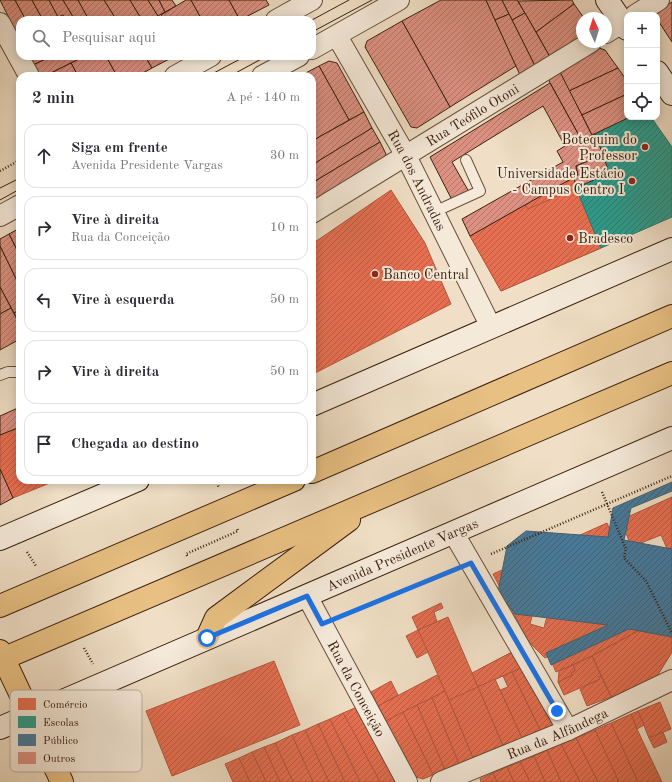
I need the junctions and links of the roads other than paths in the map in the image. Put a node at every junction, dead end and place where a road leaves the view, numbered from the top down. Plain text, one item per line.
1 (312, 0) edge
2 (399, 0) edge
3 (607, 0) edge
4 (659, 0) edge
5 (642, 12) edge
6 (283, 16) edge
7 (0, 23) edge
8 (624, 24) edge
9 (337, 36) junction
10 (316, 47) edge
11 (581, 48) edge
12 (16, 52) edge
13 (20, 60) edge
14 (204, 60) edge
15 (292, 60) edge
16 (27, 72) edge
17 (182, 72) edge
18 (269, 72) edge
19 (660, 76) edge
20 (672, 94) edge
21 (406, 156) junction
22 (466, 160) dead end
23 (16, 207) edge
24 (316, 211) edge
25 (434, 212) junction
26 (0, 216) edge
27 (672, 249) edge
28 (672, 316) edge
29 (491, 327) junction
30 (16, 372) edge
31 (672, 373) edge
32 (0, 375) edge
33 (316, 403) edge
34 (672, 438) edge
35 (316, 470) edge
36 (129, 484) edge
37 (285, 484) edge
38 (381, 497) junction
39 (453, 532) junction
40 (0, 539) edge
41 (307, 596) junction
42 (0, 606) edge
43 (207, 638) junction
44 (1, 656) edge
45 (672, 680) edge
46 (17, 690) edge
47 (89, 690) edge
48 (10, 724) edge
49 (0, 728) edge
50 (568, 730) junction
51 (57, 772) edge
52 (62, 782) edge
53 (407, 782) edge
54 (441, 782) edge

1 - 6 street
2 - 9 street
3 - 8 main road
4 - 5 street
7 - 12 street
9 - 10 street
9 - 21 street, Rua dos Andradas
11 - 21 street, Rua Teófilo Otoni
13 - 16 street
14 - 17 street
15 - 18 street
19 - 20 main road
21 - 24 street, Rua Teófilo Otoni
21 - 25 street, Rua dos Andradas
22 - 25 lane
23 - 26 street
25 - 29 street, Rua dos Andradas
27 - 29 main road
28 - 35 main road
29 - 33 main road
30 - 32 lane
31 - 38 main road
34 - 39 main road, Avenida Presidente Vargas
36 - 40 main road
37 - 42 main road
38 - 43 main road
38 - 44 main road
39 - 41 main road, Avenida Presidente Vargas
39 - 50 street
41 - 43 main road, Avenida Presidente Vargas
41 - 53 street, Rua da Conceição
43 - 47 main road, Avenida Presidente Vargas
44 - 46 main road
45 - 50 street, Rua da Alfândega
48 - 49 main road, Avenida Presidente Vargas
50 - 54 street, Rua da Alfândega
51 - 52 main road

